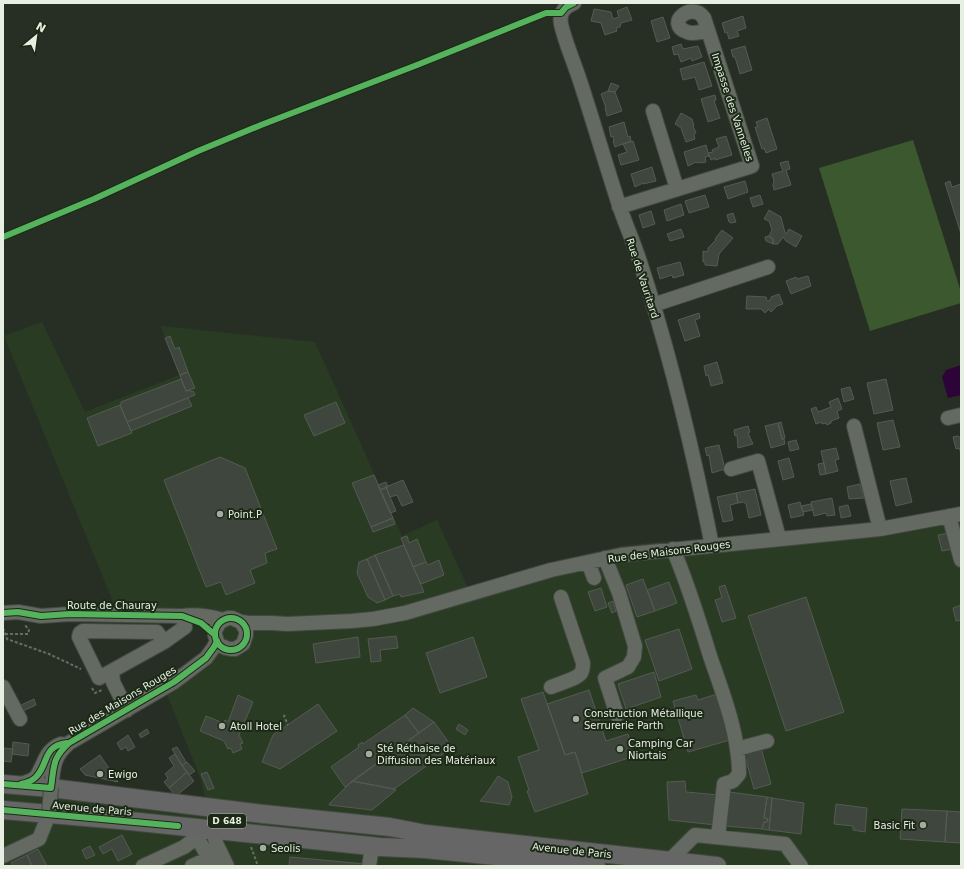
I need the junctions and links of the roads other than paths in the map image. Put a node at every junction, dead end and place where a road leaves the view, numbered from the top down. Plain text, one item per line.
1 (574, 3) edge
2 (708, 31) dead end
3 (653, 111) dead end
4 (677, 189) junction
5 (620, 207) junction
6 (768, 267) dead end
7 (653, 305) junction
8 (854, 426) dead end
9 (731, 468) dead end
10 (955, 515) edge
11 (880, 529) junction
12 (779, 538) junction
13 (712, 546) junction
14 (673, 549) junction
15 (605, 558) junction
16 (961, 560) edge
17 (588, 562) junction
18 (594, 578) dead end
19 (561, 597) dead end
20 (3, 613) edge
21 (182, 616) junction
22 (223, 620) junction
23 (241, 622) junction
24 (287, 624) junction
25 (216, 638) junction
26 (245, 640) junction
27 (164, 642) junction
28 (231, 649) junction
29 (112, 671) junction
30 (174, 682) junction
31 (3, 687) edge
32 (551, 687) dead end
33 (126, 711) junction
34 (618, 715) dead end
35 (20, 719) dead end
36 (767, 741) dead end
37 (69, 743) junction
38 (737, 749) junction
39 (11, 784) edge
40 (51, 788) junction
41 (3, 798) edge
42 (3, 810) edge
43 (30, 812) junction
44 (48, 814) junction
45 (3, 815) edge
46 (206, 832) junction
47 (718, 837) junction
48 (426, 841) junction
49 (377, 842) junction
50 (3, 856) edge
51 (669, 861) junction
52 (211, 862) edge
53 (536, 863) edge
54 (143, 866) edge
55 (192, 866) edge
56 (227, 866) edge
57 (369, 866) edge
58 (596, 866) edge
59 (717, 866) edge
60 (801, 866) edge

1 - 5 street, Rue de Vauritard
2 - 4 street, Impasse des Vannelles
3 - 4 street
4 - 5 street, Impasse des Vannelles
5 - 7 street, Rue de Vauritard
6 - 7 street
7 - 13 street, Rue de Vauritard
8 - 11 street
9 - 12 street
10 - 11 street, Rue des Maisons Rouges
10 - 16 street
11 - 12 street, Rue des Maisons Rouges
12 - 13 street, Rue des Maisons Rouges
13 - 14 street, Rue des Maisons Rouges
14 - 15 street, Rue des Maisons Rouges
14 - 38 street
15 - 17 street, Rue des Maisons Rouges
15 - 34 street
17 - 18 street
17 - 24 street, Rue des Maisons Rouges
19 - 32 street
20 - 21 street, Route de Chauray
21 - 22 street, Route de Chauray
21 - 25 street, Route de Chauray
21 - 27 street
22 - 23 street
22 - 25 street
23 - 24 street, Rue des Maisons Rouges
23 - 26 street
24 - 26 street, Rue des Maisons Rouges
25 - 28 street
25 - 30 street, Rue des Maisons Rouges
26 - 28 street
27 - 29 street
27 - 29 street
28 - 30 street, Rue des Maisons Rouges
29 - 33 street
30 - 33 street, Rue des Maisons Rouges
31 - 35 street
33 - 37 street, Rue des Maisons Rouges
36 - 38 street
37 - 39 street, Rue des Maisons Rouges
37 - 40 street, Rue des Maisons Rouges
38 - 47 street
39 - 40 main road, Avenue de Paris
40 - 44 street, Rue des Maisons Rouges, bridge
40 - 48 main road, Avenue de Paris
41 - 49 main road, Avenue de Paris / D 648
42 - 43 main road, Avenue de Paris
43 - 44 main road, Avenue de Paris
43 - 45 street
44 - 46 main road, Avenue de Paris
44 - 50 street, Rue des Maisons Rouges
46 - 49 main road, Avenue de Paris
46 - 52 street
46 - 54 street
46 - 56 street
47 - 51 street
47 - 60 street
48 - 49 main road, Avenue de Paris
48 - 51 main road, Avenue de Paris
48 - 53 main road, Avenue de Paris
49 - 57 street
51 - 59 main road, Avenue de Paris
52 - 55 street
53 - 58 main road, Avenue de Paris

